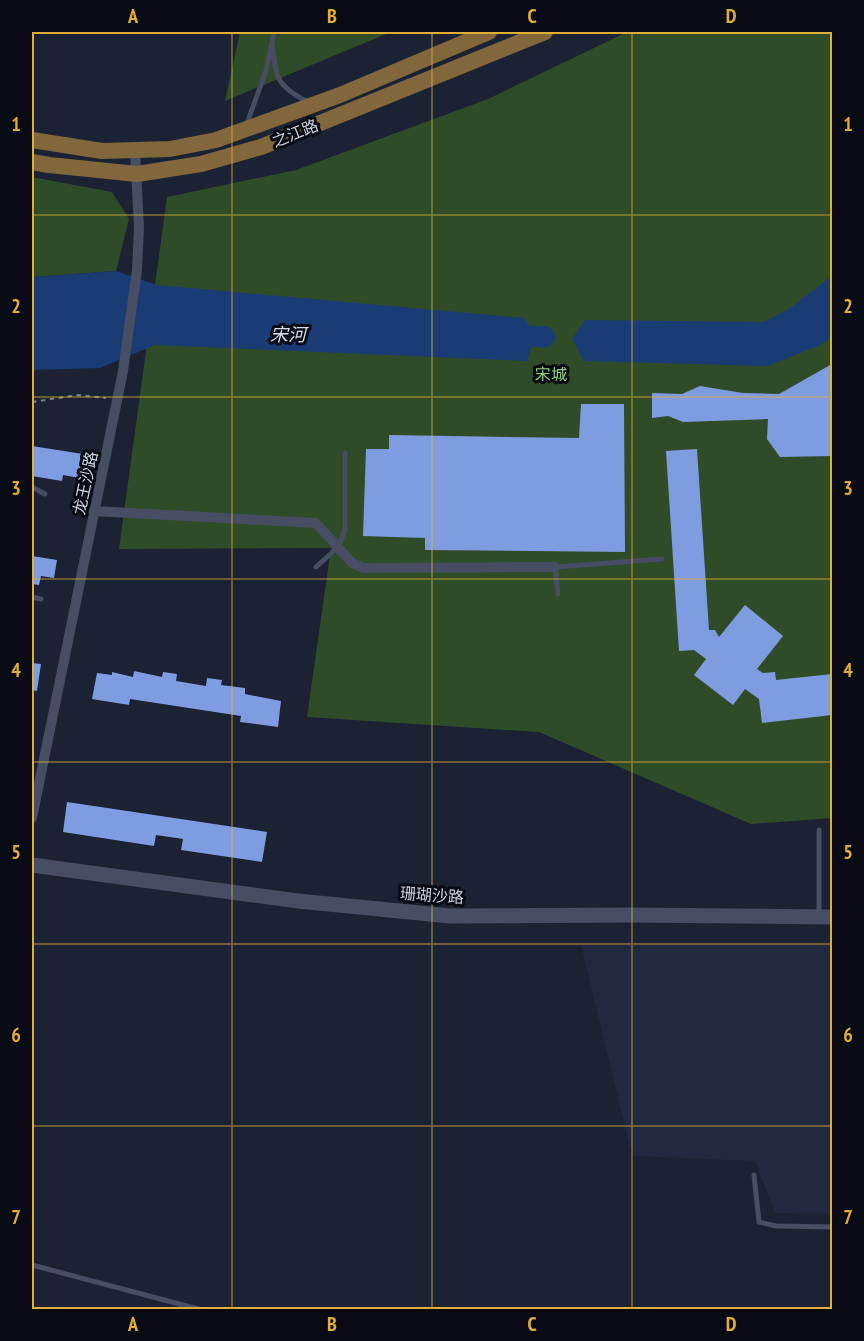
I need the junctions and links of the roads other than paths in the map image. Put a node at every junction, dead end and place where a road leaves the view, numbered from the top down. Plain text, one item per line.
1 (274, 32) edge
2 (489, 32) edge
3 (545, 32) edge
4 (272, 42) junction
5 (315, 104) junction
6 (244, 131) junction
7 (32, 140) edge
8 (135, 151) junction
9 (32, 162) edge
10 (137, 174) junction
11 (345, 453) dead end
12 (32, 487) edge
13 (45, 494) dead end
14 (94, 511) junction
15 (338, 548) junction
16 (662, 559) dead end
17 (316, 567) dead end
18 (555, 567) junction
19 (558, 594) dead end
20 (32, 597) edge
21 (41, 598) dead end
22 (32, 818) edge
23 (819, 830) dead end
24 (32, 865) edge
25 (826, 917) edge
26 (754, 1175) dead end
27 (832, 1227) edge
28 (32, 1265) edge
29 (832, 1309) edge
30 (202, 1310) edge
31 (824, 1310) edge

1 - 4 lane
2 - 5 main road, 之江路
3 - 10 main road, 之江路
4 - 5 lane
4 - 6 lane
5 - 6 main road, 之江路
6 - 8 main road, 之江路
7 - 8 main road, 之江路
8 - 10 street, 龙王沙路
9 - 10 main road, 之江路
10 - 14 street, 龙王沙路
11 - 15 lane
12 - 13 lane
14 - 15 street
14 - 22 street, 龙王沙路
15 - 17 lane
15 - 18 street
16 - 18 lane
18 - 19 lane
20 - 21 lane
23 - 25 lane
24 - 25 street, 珊瑚沙路
26 - 27 lane
28 - 30 lane
29 - 31 lane

